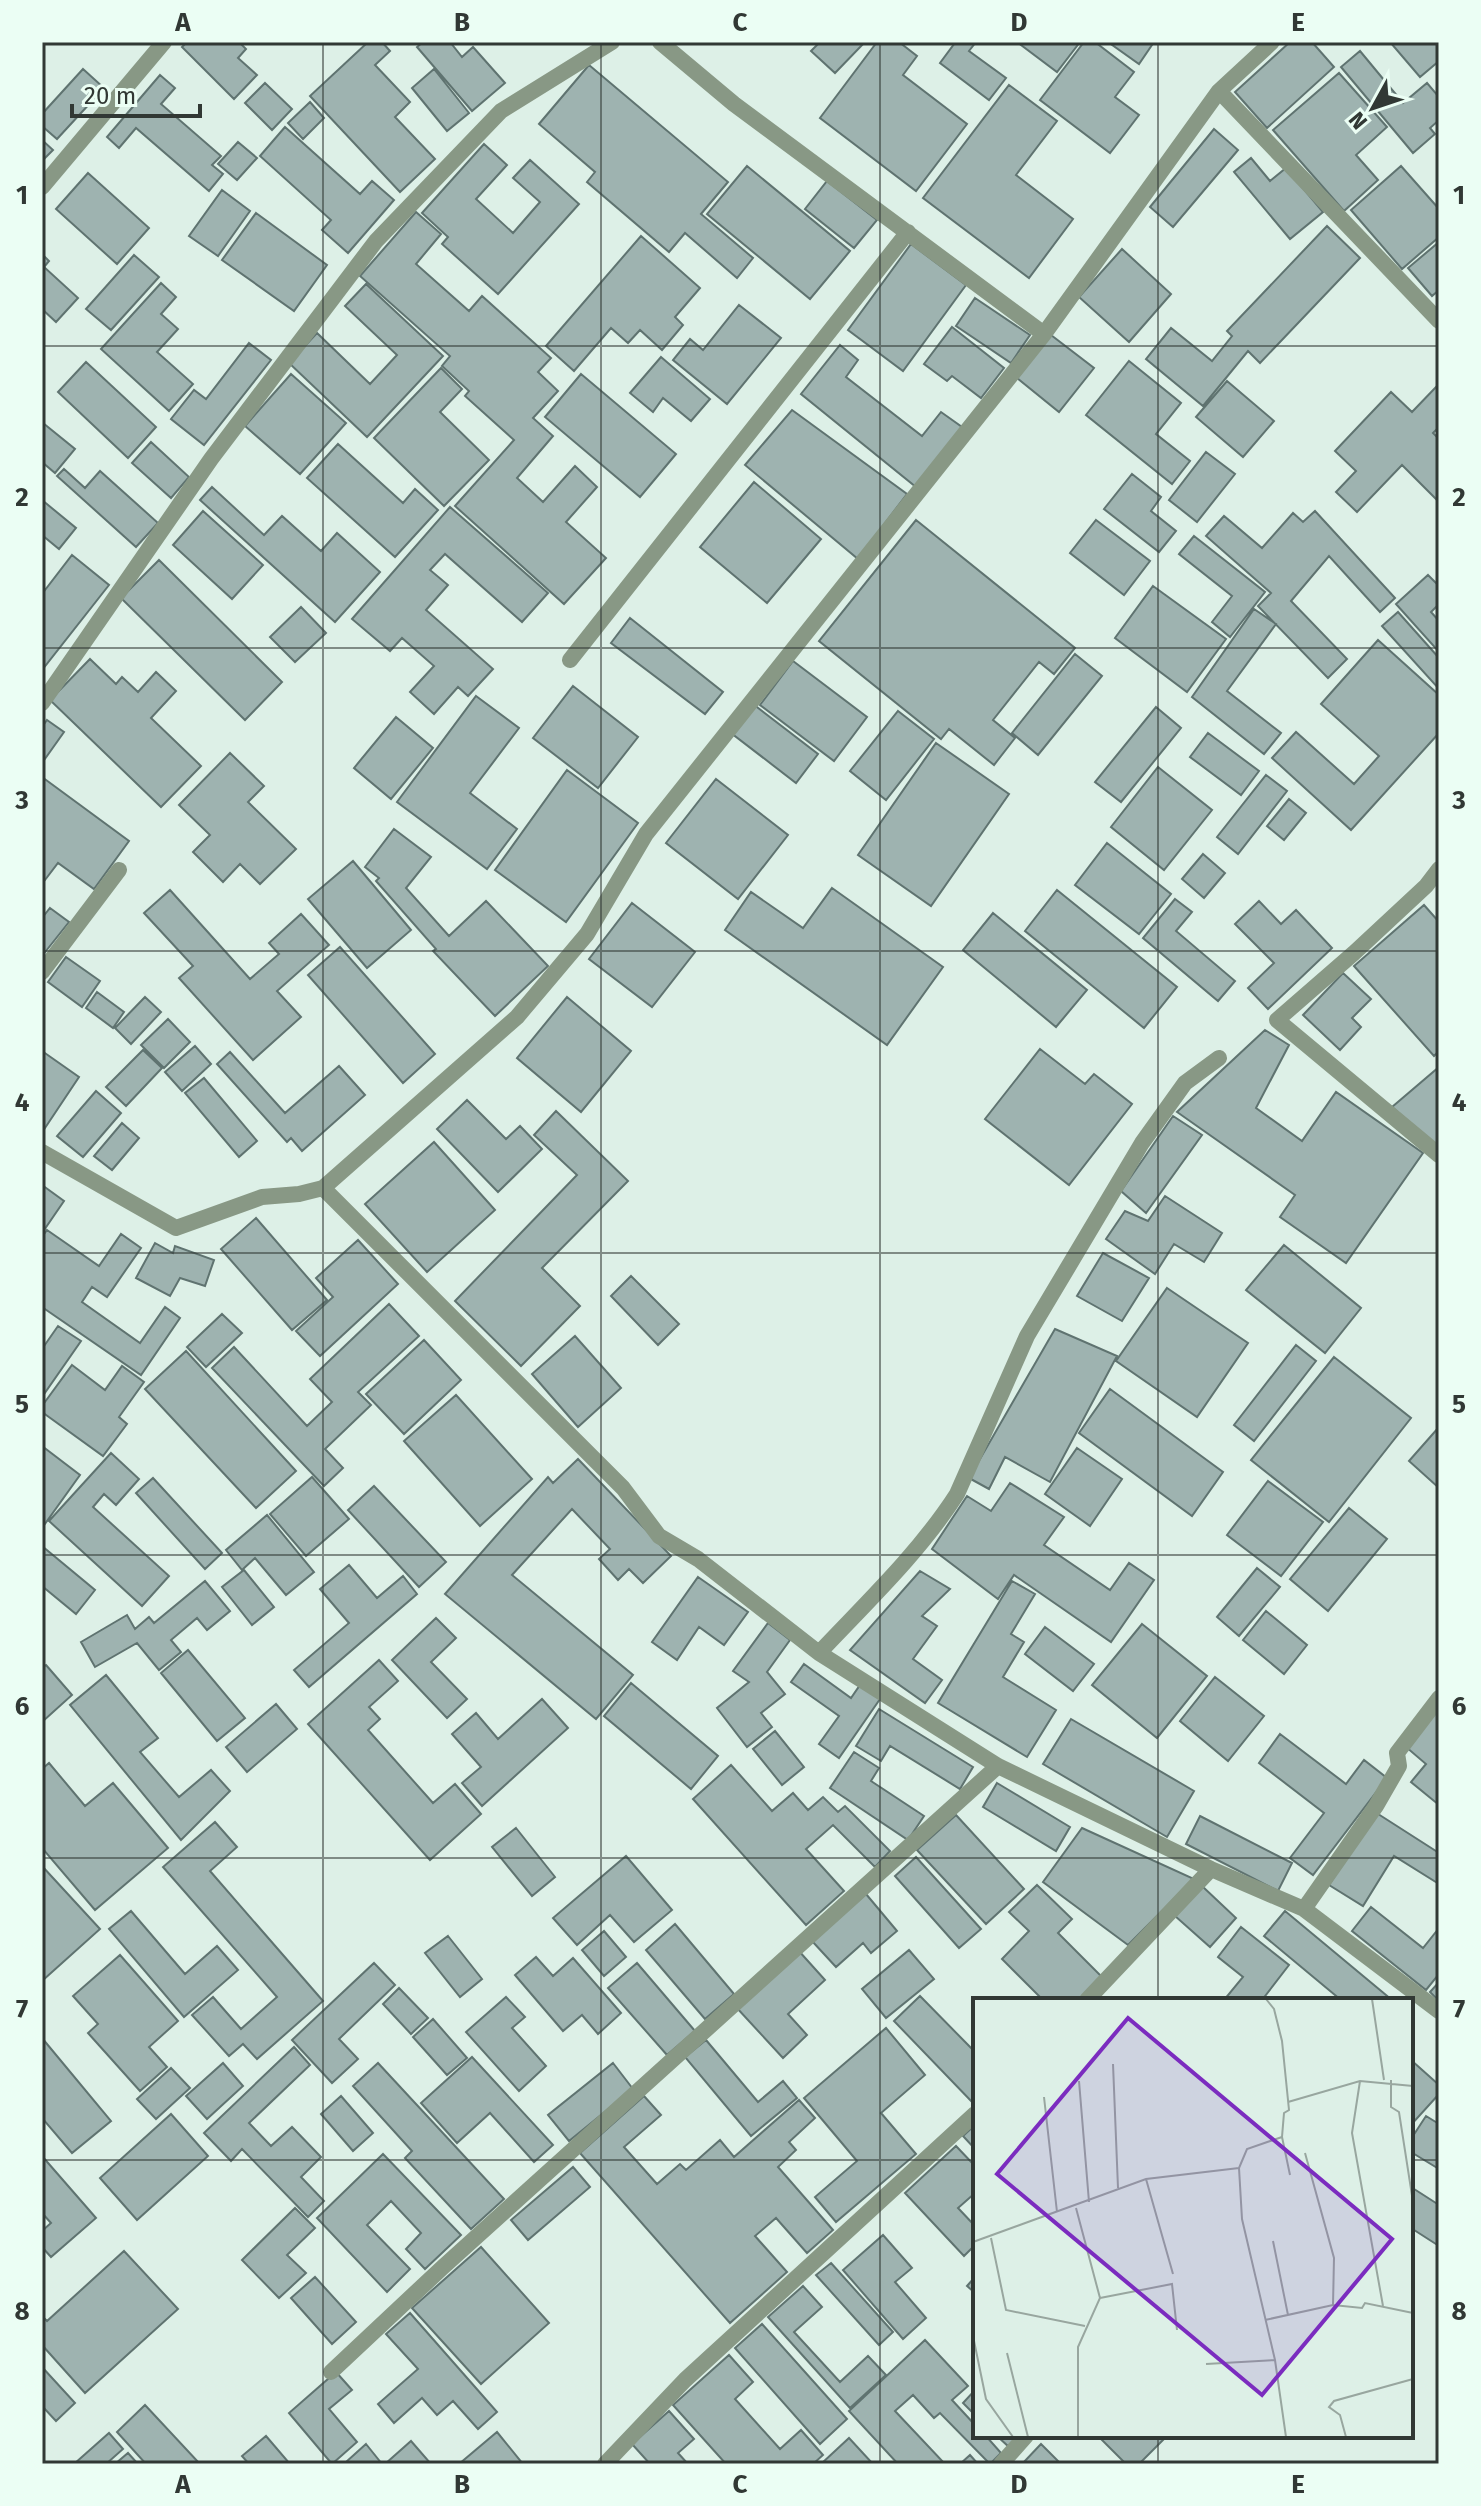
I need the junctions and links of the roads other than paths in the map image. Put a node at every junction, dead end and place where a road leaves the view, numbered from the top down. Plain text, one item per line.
1 (164, 42) edge
2 (612, 42) edge
3 (660, 42) edge
4 (1272, 42) edge
5 (1219, 91) junction
6 (42, 187) edge
7 (908, 232) junction
8 (1439, 321) edge
9 (1044, 334) junction
10 (570, 660) dead end
11 (42, 703) edge
12 (1439, 869) edge
13 (119, 870) dead end
14 (42, 972) edge
15 (1219, 1058) dead end
16 (42, 1152) edge
17 (1439, 1155) edge
18 (323, 1188) junction
19 (819, 1653) junction
20 (1439, 1698) edge
21 (998, 1766) junction
22 (1211, 1869) junction
23 (1304, 1909) junction
24 (1089, 1998) edge
25 (1410, 1998) edge
26 (1415, 2002) edge
27 (1439, 2011) edge
28 (973, 2116) edge
29 (331, 2372) dead end
30 (1024, 2438) edge
31 (605, 2464) edge
32 (1001, 2464) edge

1 - 6 street
2 - 11 street
3 - 7 street
4 - 5 street
5 - 8 street
5 - 9 street
7 - 9 street
7 - 10 street
9 - 18 street
12 - 17 street
13 - 14 street
15 - 19 street
16 - 18 street
18 - 19 street
19 - 21 street
20 - 23 street
21 - 22 street
21 - 29 street
22 - 23 street
22 - 24 street
23 - 25 street
26 - 27 street
28 - 31 street
30 - 32 street

